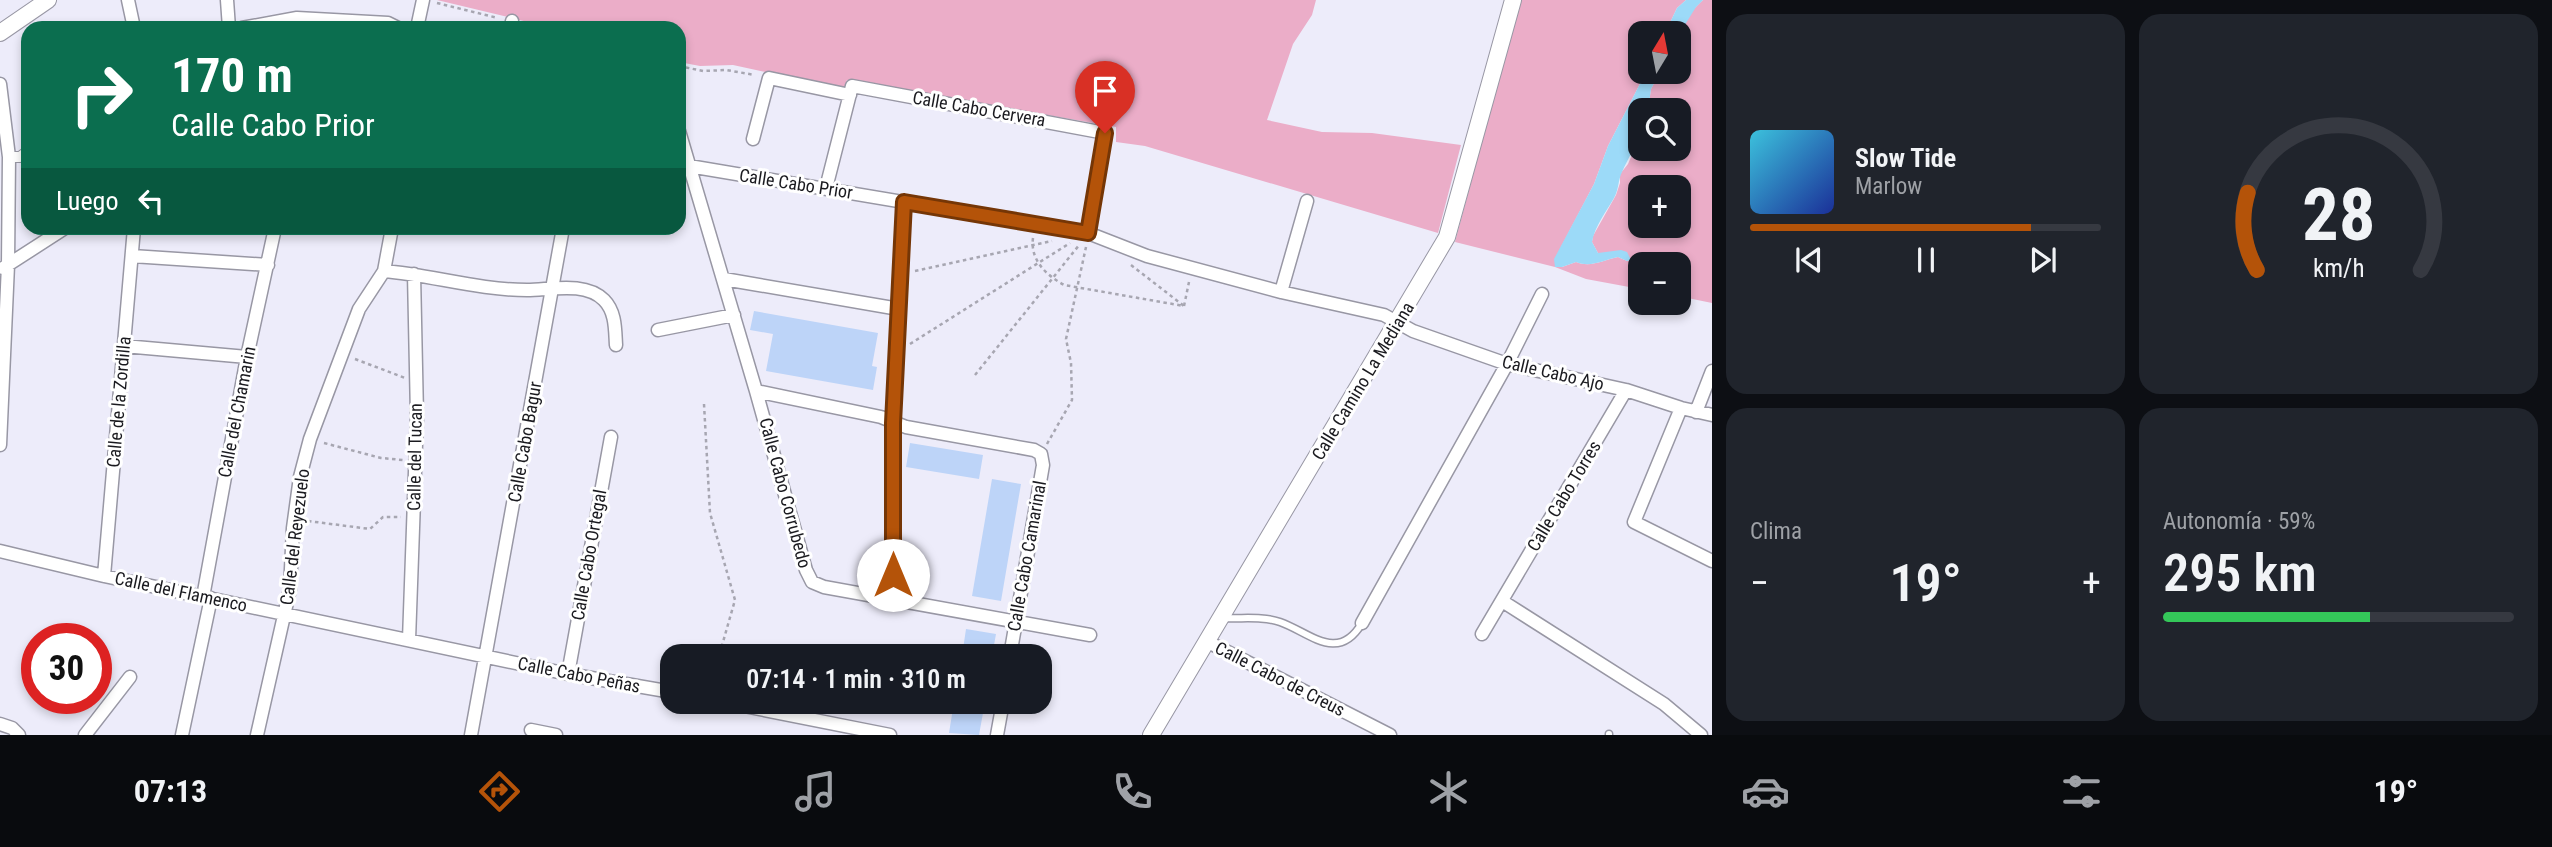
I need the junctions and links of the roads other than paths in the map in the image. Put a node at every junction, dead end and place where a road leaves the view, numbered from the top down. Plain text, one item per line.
1 (48, 0) edge
2 (128, 0) edge
3 (227, 0) edge
4 (423, 0) edge
5 (1513, 0) edge
6 (132, 21) edge
7 (228, 21) edge
8 (280, 21) edge
9 (352, 21) edge
10 (418, 21) edge
11 (0, 33) edge
12 (0, 84) edge
13 (851, 91) junction
14 (753, 139) dead end
15 (21, 156) edge
16 (686, 156) edge
17 (9, 157) junction
18 (689, 166) junction
19 (826, 188) junction
20 (1307, 201) dead end
21 (904, 202) junction
22 (1088, 233) junction
23 (54, 235) edge
24 (134, 235) edge
25 (274, 235) edge
26 (390, 235) edge
27 (563, 235) edge
28 (132, 256) junction
29 (268, 265) junction
30 (4, 268) edge
31 (383, 271) junction
32 (414, 274) junction
33 (724, 279) junction
34 (553, 288) junction
35 (1281, 292) junction
36 (1542, 294) dead end
37 (900, 309) junction
38 (734, 315) junction
39 (1397, 322) junction
40 (658, 330) dead end
41 (616, 345) dead end
42 (124, 346) junction
43 (247, 357) junction
44 (1507, 364) junction
45 (1712, 371) edge
46 (1626, 390) junction
47 (756, 391) junction
48 (1681, 408) junction
49 (1696, 412) junction
50 (1712, 415) edge
51 (893, 423) junction
52 (611, 437) dead end
53 (0, 445) edge
54 (0, 551) edge
55 (1712, 561) edge
56 (104, 576) junction
57 (207, 597) junction
58 (893, 601) junction
59 (1502, 601) junction
60 (285, 614) junction
61 (1222, 618) junction
62 (1016, 622) junction
63 (1362, 623) joint
64 (1482, 634) dead end
65 (1090, 635) dead end
66 (410, 639) junction
67 (1208, 642) junction
68 (1012, 644) edge
69 (487, 656) junction
70 (568, 674) junction
71 (130, 677) dead end
72 (660, 690) edge
73 (784, 714) edge
74 (1001, 714) edge
75 (0, 724) edge
76 (531, 730) dead end
77 (19, 735) edge
78 (85, 735) edge
79 (182, 735) edge
80 (257, 735) edge
81 (471, 735) edge
82 (556, 735) edge
83 (890, 735) edge
84 (997, 735) edge
85 (1152, 735) edge
86 (1390, 735) edge
87 (1701, 735) edge

1 - 11 street
2 - 6 street
3 - 7 street
4 - 10 street
5 - 39 street, Calle Camino La Mediana
8 - 9 street
12 - 17 street
13 - 14 street, Calle Cabo Cervera
13 - 19 street
13 - 22 street, Calle Cabo Cervera
15 - 17 street
16 - 18 street, Calle Cabo Corrubedo
17 - 30 street
18 - 19 street, Calle Cabo Prior
18 - 33 street, Calle Cabo Corrubedo
19 - 21 street, Calle Cabo Prior
20 - 35 street
21 - 22 street, Calle Cabo Prior
21 - 37 street
22 - 35 street, Calle Cabo Prior
23 - 30 street
24 - 28 street, Calle de la Zordilla
25 - 29 street, Calle del Chamarin
26 - 31 street, Calle del Reyezuelo
27 - 34 street, Calle Cabo Bagur
28 - 29 street
28 - 42 street, Calle de la Zordilla
29 - 43 street, Calle del Chamarin
30 - 53 street
31 - 32 street
31 - 60 street, Calle del Reyezuelo
32 - 34 street
32 - 66 street, Calle del Tucan
33 - 37 street
33 - 38 street, Calle Cabo Corrubedo
34 - 41 street
34 - 69 street, Calle Cabo Bagur
35 - 39 street, Calle Cabo Prior
36 - 44 street
37 - 51 street
38 - 40 street
38 - 47 street, Calle Cabo Corrubedo
39 - 44 street, Calle Cabo Ajo
39 - 61 street, Calle Camino La Mediana
42 - 43 street
42 - 56 street, Calle de la Zordilla
43 - 57 street, Calle del Chamarin
44 - 46 street, Calle Cabo Ajo
44 - 63 street
45 - 49 street
46 - 48 street, Calle Cabo Ajo
46 - 59 street, Calle Cabo Torres
47 - 51 street
47 - 58 street, Calle Cabo Corrubedo
48 - 49 street, Calle Cabo Ajo
48 - 55 street
49 - 50 street, Calle Cabo Ajo
51 - 58 street
51 - 62 street, Calle Cabo Camarinal
52 - 70 street, Calle Cabo Ortegal
54 - 56 street, Calle del Flamenco
56 - 57 street, Calle del Flamenco
57 - 60 street, Calle del Flamenco
57 - 79 street, Calle del Chamarin
58 - 62 street, Calle Cabo Corrubedo
59 - 64 street, Calle Cabo Torres
59 - 87 street
60 - 66 street, Calle del Flamenco
60 - 80 street, Calle del Reyezuelo
61 - 63 lane
61 - 67 street, Calle Camino La Mediana
62 - 65 street, Calle Cabo Corrubedo
62 - 68 street, Calle Cabo Camarinal
66 - 69 street, Calle del Flamenco
67 - 85 street, Calle Camino La Mediana
67 - 86 street, Calle Cabo de Creus
69 - 70 street, Calle Cabo Peñas
69 - 81 street, Calle Cabo Bagur
70 - 72 street, Calle Cabo Peñas
71 - 78 street
73 - 83 street
74 - 84 street
75 - 77 street
76 - 82 street

